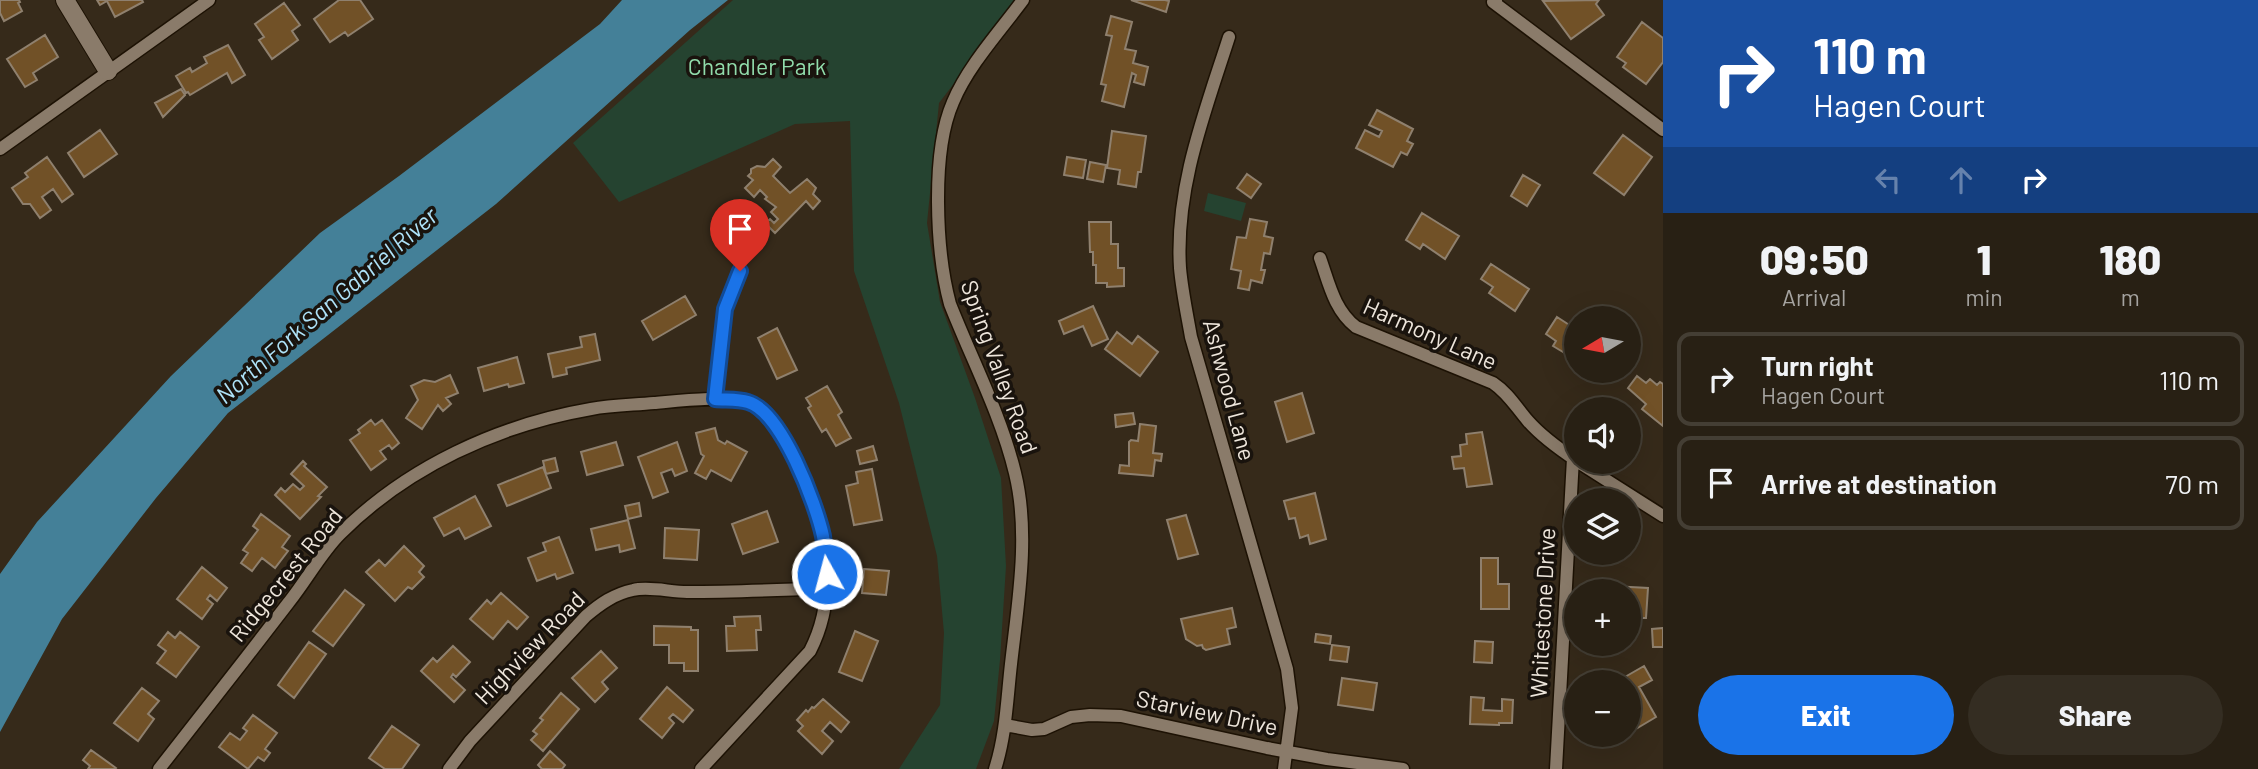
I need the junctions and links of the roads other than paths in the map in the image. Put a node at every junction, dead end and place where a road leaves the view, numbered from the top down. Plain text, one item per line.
1 (65, 0) edge
2 (209, 0) edge
3 (1023, 0) edge
4 (1496, 0) edge
5 (1229, 37) dead end
6 (108, 71) junction
7 (1663, 130) edge
8 (0, 149) edge
9 (1320, 258) dead end
10 (740, 271) dead end
11 (715, 399) junction
12 (1564, 452) edge
13 (1575, 474) edge
14 (1598, 474) edge
15 (1663, 516) edge
16 (828, 589) junction
17 (1005, 725) junction
18 (1286, 752) junction
19 (159, 769) edge
20 (449, 769) edge
21 (701, 769) edge
22 (995, 769) edge
23 (1284, 769) edge
24 (1403, 769) edge
25 (1556, 769) edge

1 - 6 street
2 - 6 street
3 - 17 street, Spring Valley Road
4 - 7 street
5 - 18 street, Ashwood Lane
6 - 8 street
9 - 12 street, Harmony Lane
10 - 11 street
11 - 16 street, Ridgecrest Road
11 - 19 street, Ridgecrest Road
13 - 25 street, Whitestone Drive
14 - 15 street, Harmony Lane
16 - 20 street, Highview Road
16 - 21 street, Ridgecrest Road
17 - 18 street, Starview Drive
17 - 22 street, Spring Valley Road
18 - 23 street, Ashwood Lane
18 - 24 street, Starview Drive

